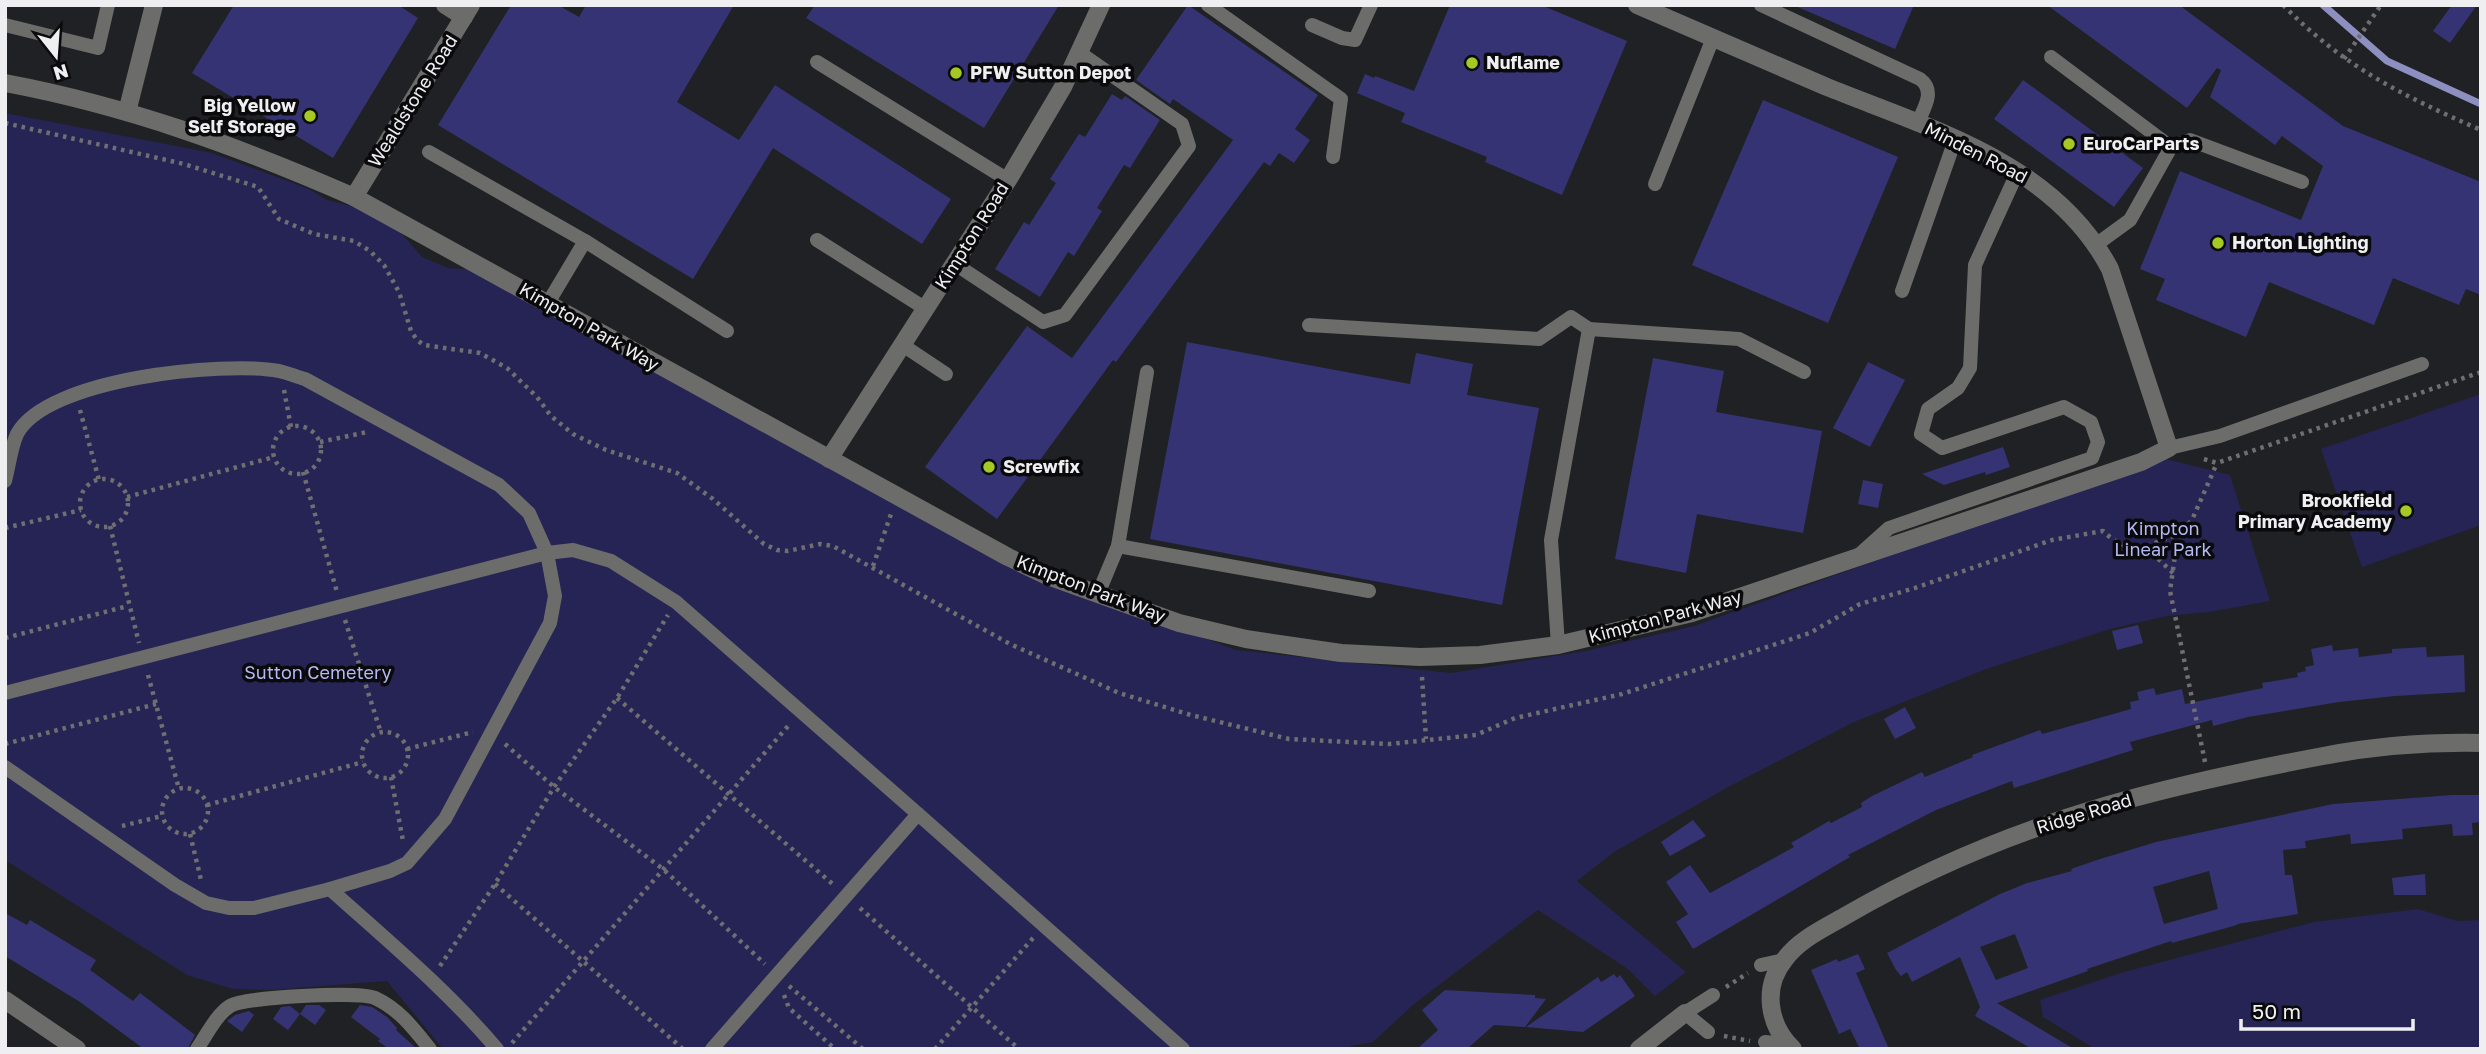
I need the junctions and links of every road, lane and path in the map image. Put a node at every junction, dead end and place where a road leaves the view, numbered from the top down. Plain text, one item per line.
1 (108, 5) edge
2 (154, 5) edge
3 (445, 5) edge
4 (1101, 5) edge
5 (1208, 5) edge
6 (1371, 5) edge
7 (1637, 5) edge
8 (1761, 5) edge
9 (2283, 5) edge
10 (2381, 5) edge
11 (468, 11) edge
12 (1312, 24) dead end
13 (5, 25) edge
14 (1713, 38) junction
15 (1080, 52) junction
16 (2051, 57) dead end
17 (2344, 59) junction
18 (817, 62) dead end
19 (5, 83) edge
20 (127, 113) junction
21 (5, 123) edge
22 (1917, 124) junction
23 (2481, 130) edge
24 (1955, 140) junction
25 (2171, 147) junction
26 (429, 152) dead end
27 (1333, 157) dead end
28 (2018, 171) junction
29 (1008, 180) junction
30 (2302, 183) dead end
31 (1655, 184) dead end
32 (354, 197) junction
33 (817, 240) dead end
34 (585, 241) junction
35 (2097, 244) junction
36 (955, 264) junction
37 (1902, 291) dead end
38 (548, 303) junction
39 (926, 309) junction
40 (1309, 325) dead end
41 (1589, 329) junction
42 (727, 331) dead end
43 (904, 346) junction
44 (2422, 364) dead end
45 (280, 371) junction
46 (1147, 372) dead end
47 (1804, 372) dead end
48 (2481, 372) edge
49 (946, 374) dead end
50 (75, 394) junction
51 (291, 427) junction
52 (395, 427) junction
53 (320, 442) junction
54 (2169, 448) junction
55 (274, 457) junction
56 (829, 459) junction
57 (2217, 463) junction
58 (99, 480) junction
59 (5, 481) edge
60 (897, 497) junction
61 (127, 498) junction
62 (81, 510) junction
63 (5, 528) edge
64 (2178, 534) junction
65 (1118, 546) junction
66 (2146, 547) junction
67 (547, 553) junction
68 (1856, 558) junction
69 (873, 566) junction
70 (2174, 574) junction
71 (1369, 591) dead end
72 (1098, 594) junction
73 (676, 602) junction
74 (128, 606) dead end
75 (5, 638) edge
76 (1558, 645) junction
77 (1420, 657) junction
78 (5, 693) edge
79 (617, 698) junction
80 (156, 704) dead end
81 (802, 711) junction
82 (491, 731) junction
83 (1426, 739) junction
84 (2481, 743) edge
85 (5, 744) edge
86 (407, 749) junction
87 (363, 762) junction
88 (5, 767) edge
89 (391, 777) junction
90 (2209, 781) junction
91 (554, 787) junction
92 (730, 794) junction
93 (207, 805) junction
94 (918, 814) junction
95 (162, 816) junction
96 (101, 831) junction
97 (190, 834) junction
98 (407, 863) junction
99 (663, 869) junction
100 (495, 884) junction
101 (330, 890) junction
102 (846, 895) junction
103 (206, 904) junction
104 (1044, 926) junction
105 (1784, 960) junction
106 (583, 961) junction
107 (1761, 965) joint
108 (776, 974) junction
109 (431, 979) junction
110 (1713, 995) joint
111 (5, 1000) edge
112 (972, 1007) junction
113 (1685, 1013) junction
114 (1708, 1032) joint
115 (1765, 1042) joint
116 (1791, 1047) edge
117 (77, 1049) edge
118 (197, 1049) edge
119 (430, 1049) edge
120 (497, 1049) edge
121 (507, 1049) edge
122 (683, 1049) edge
123 (712, 1049) edge
124 (835, 1049) edge
125 (863, 1049) edge
126 (935, 1049) edge
127 (1019, 1049) edge
128 (1183, 1049) edge
129 (1639, 1049) edge

1 - 13 lane
2 - 20 street
3 - 11 street
4 - 15 street, Kimpton Road
5 - 27 lane
6 - 12 lane
7 - 14 street, Minden Road
8 - 22 lane
9 - 17 path
10 - 17 path
11 - 32 street, Wealdstone Road
14 - 22 street, Minden Road
14 - 31 lane
15 - 29 street, Kimpton Road
15 - 36 lane
16 - 25 lane
17 - 23 path
18 - 29 lane
19 - 20 street, Kimpton Park Way
20 - 32 street, Kimpton Park Way
21 - 69 path
22 - 24 street, Minden Road
24 - 28 street, Minden Road
24 - 37 lane
25 - 30 lane
25 - 35 lane
26 - 34 lane
28 - 35 street, Minden Road
28 - 68 lane
29 - 36 street, Kimpton Road
32 - 38 street, Kimpton Park Way
33 - 39 lane
34 - 38 lane
34 - 42 lane
35 - 54 street, Minden Road
36 - 39 street, Kimpton Road
38 - 56 street, Kimpton Park Way
39 - 43 street, Kimpton Road
40 - 41 lane
41 - 47 lane
41 - 76 lane
43 - 49 lane
43 - 56 street, Kimpton Road
44 - 54 lane
45 - 50 lane
45 - 51 path
45 - 52 lane
46 - 65 lane
48 - 57 path
50 - 58 path
50 - 59 lane
51 - 53 path
51 - 55 path
52 - 53 path
52 - 67 lane
53 - 55 path
54 - 57 path
54 - 68 street, Kimpton Park Way
55 - 61 path
56 - 60 street, Kimpton Park Way
57 - 64 path
58 - 61 path
58 - 62 path
60 - 69 path
60 - 72 street, Kimpton Park Way
61 - 62 path
62 - 63 path
64 - 66 path
64 - 70 path
65 - 71 lane
65 - 72 lane
66 - 70 path
66 - 83 path
67 - 73 lane
67 - 78 lane
67 - 82 lane
68 - 76 street, Kimpton Park Way
69 - 83 path
70 - 90 path
72 - 77 street, Kimpton Park Way
73 - 79 path
73 - 81 lane
74 - 75 path
76 - 77 street, Kimpton Park Way
77 - 83 path
79 - 91 path
79 - 92 path
80 - 85 path
81 - 92 path
81 - 94 lane
82 - 86 path
82 - 91 path
82 - 98 lane
84 - 90 street, Ridge Road
86 - 87 path
86 - 89 path
87 - 89 path
87 - 93 path
88 - 96 lane
89 - 98 path
90 - 105 street, Ridge Road
91 - 99 path
91 - 100 path
92 - 99 path
92 - 102 path
93 - 95 path
93 - 97 path
94 - 102 lane
94 - 104 lane
95 - 96 path
95 - 97 path
96 - 103 lane
97 - 103 path
98 - 101 lane
99 - 106 path
99 - 108 path
100 - 106 path
100 - 109 path
101 - 103 lane
101 - 109 lane
102 - 108 lane
102 - 112 path
104 - 112 path
104 - 128 lane
105 - 107 lane
105 - 116 street, Ridge Road
106 - 121 path
106 - 122 path
107 - 110 path
108 - 123 lane
108 - 124 path
108 - 125 path
109 - 120 lane
110 - 113 lane
111 - 117 street
112 - 126 path
112 - 127 path
113 - 114 lane
113 - 129 street
114 - 115 path
115 - 116 lane
118 - 119 lane

